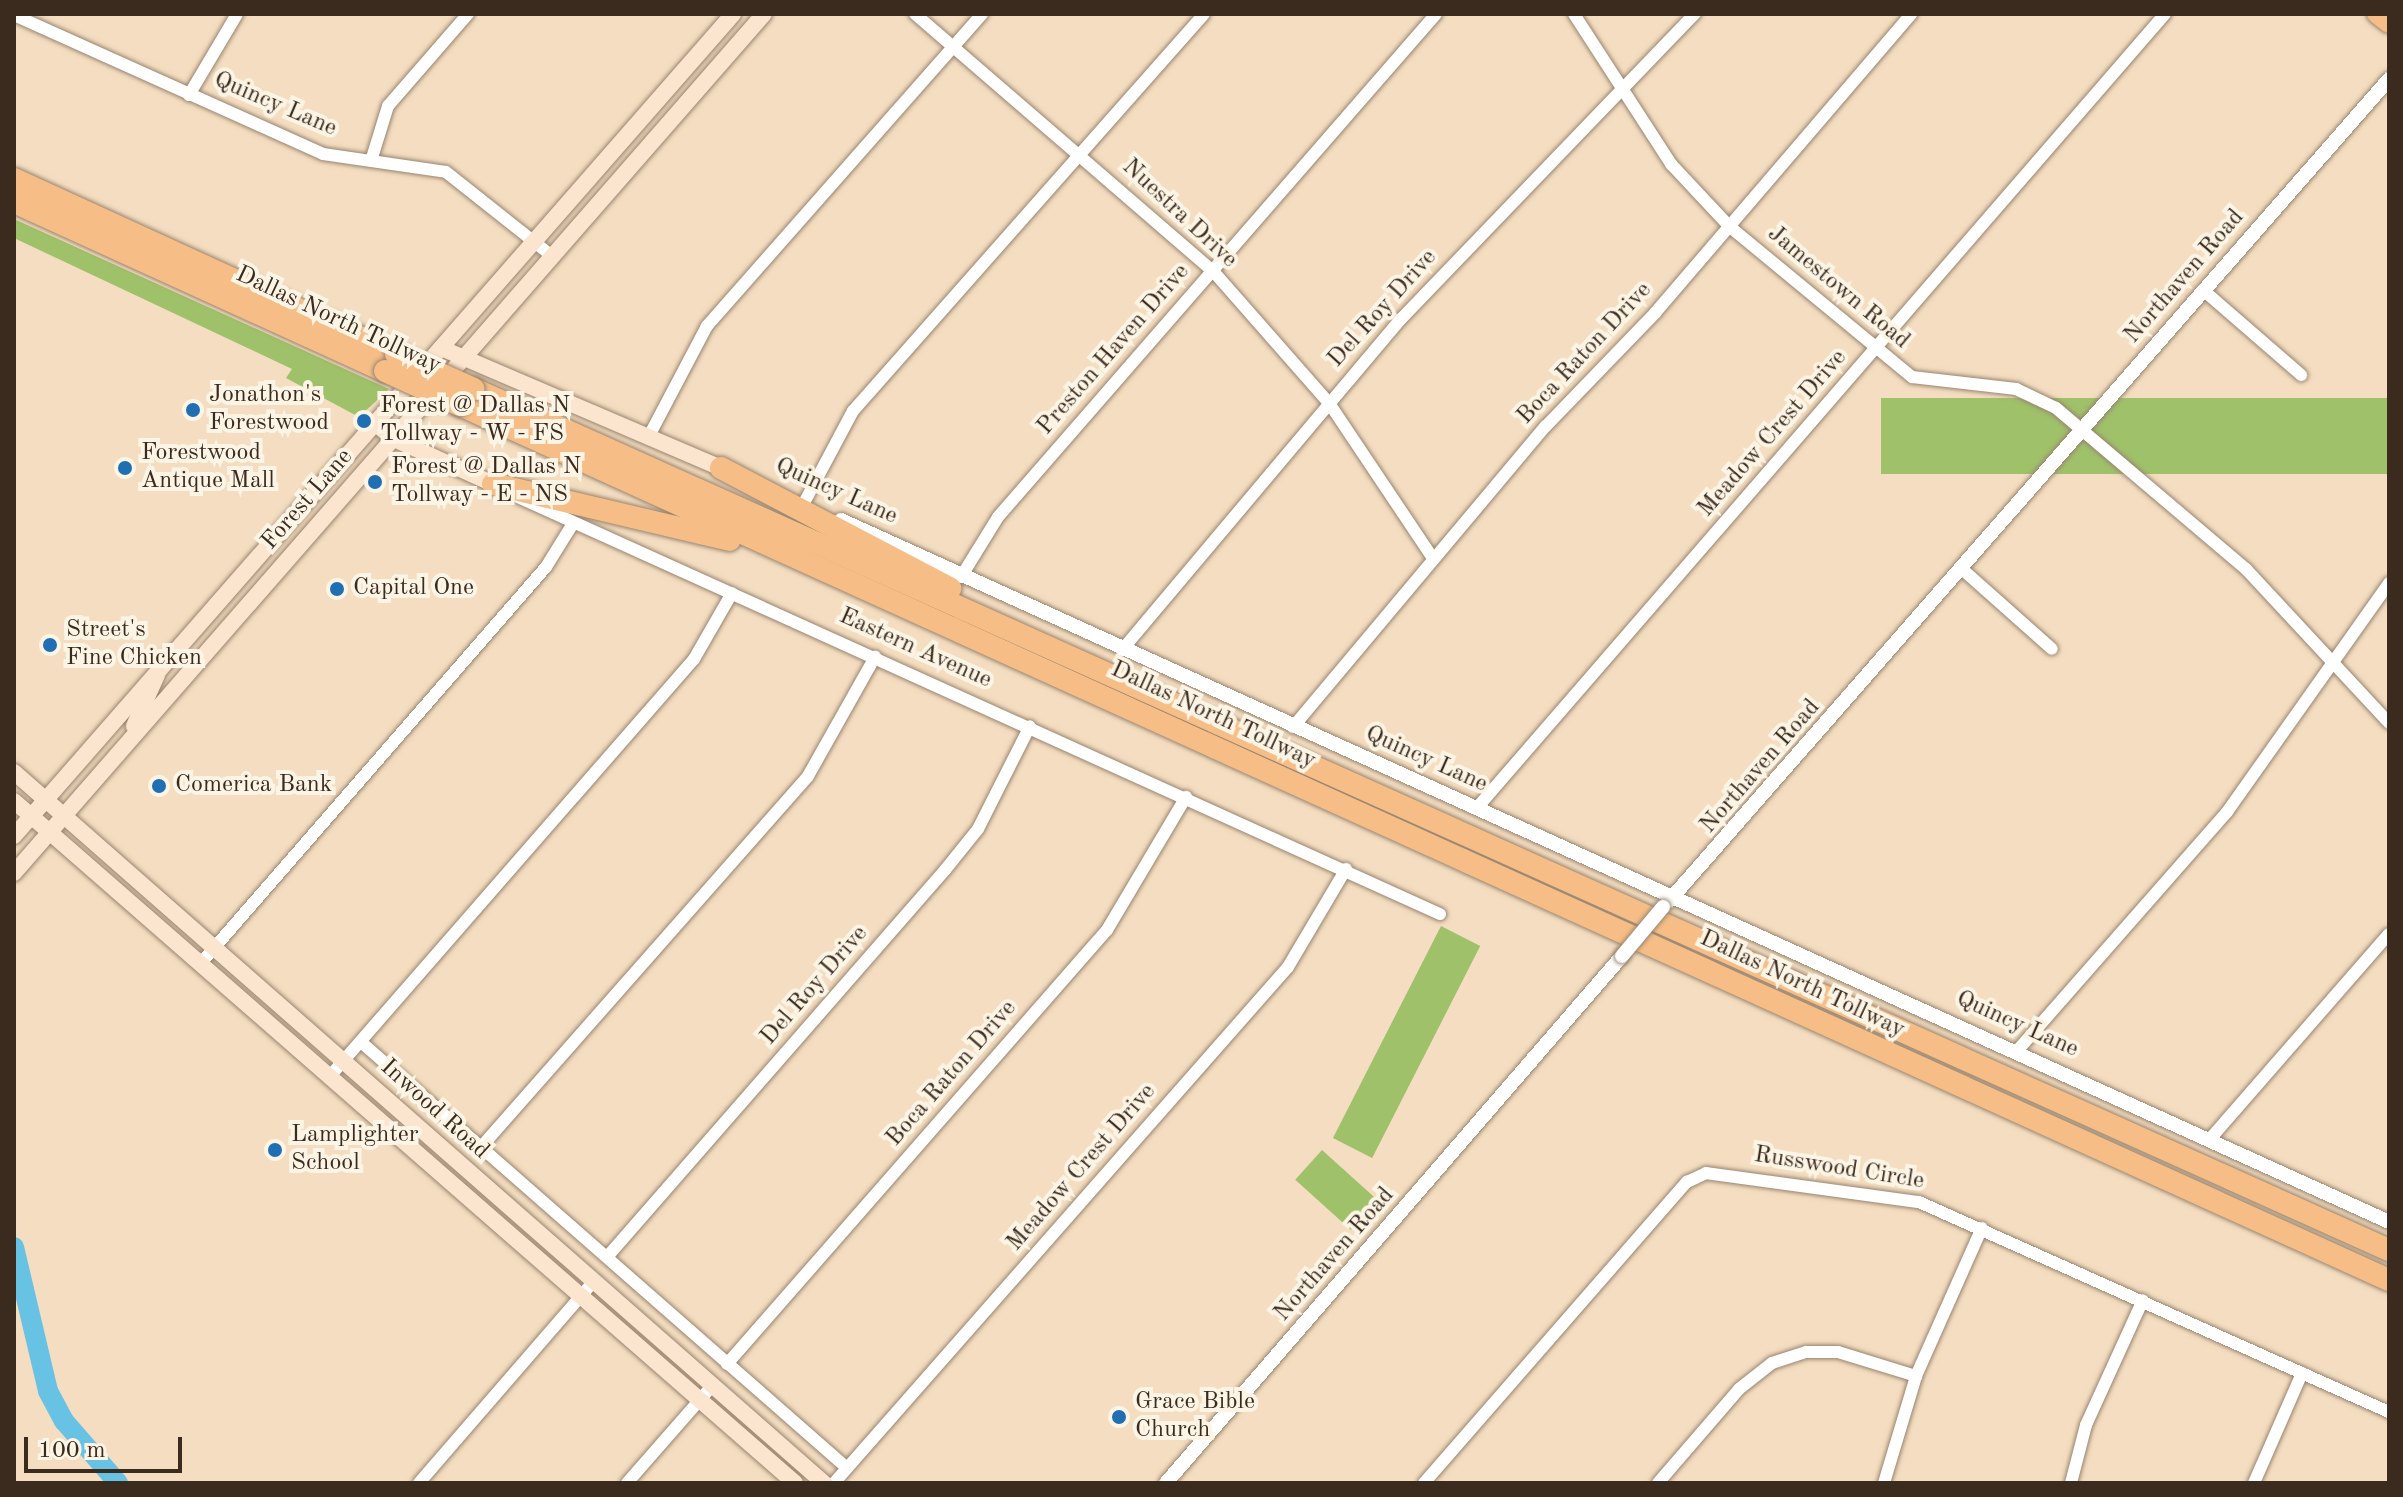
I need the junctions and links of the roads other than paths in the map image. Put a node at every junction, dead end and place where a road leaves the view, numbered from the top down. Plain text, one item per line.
1 (237, 14) edge
2 (468, 14) edge
3 (733, 14) edge
4 (764, 14) edge
5 (915, 14) edge
6 (982, 14) edge
7 (1204, 14) edge
8 (1436, 14) edge
9 (1574, 14) edge
10 (1695, 14) edge
11 (1911, 14) edge
12 (2165, 14) edge
13 (2376, 14) edge
14 (23, 16) edge
15 (2389, 24) edge
16 (720, 29) junction
17 (738, 44) junction
18 (953, 48) junction
19 (2389, 79) edge
20 (189, 95) junction
21 (1622, 95) junction
22 (631, 130) junction
23 (648, 146) junction
24 (1078, 152) junction
25 (371, 161) junction
26 (14, 179) edge
27 (14, 202) edge
28 (1730, 227) junction
29 (534, 241) junction
30 (552, 256) junction
31 (1213, 271) junction
32 (2203, 290) junction
33 (496, 322) junction
34 (441, 348) junction
35 (1875, 350) junction
36 (467, 357) junction
37 (390, 363) junction
38 (505, 371) junction
39 (2301, 375) dead end
40 (467, 397) junction
41 (1329, 403) junction
42 (375, 423) junction
43 (2082, 429) junction
44 (649, 436) junction
45 (394, 439) junction
46 (721, 468) junction
47 (493, 484) junction
48 (804, 503) junction
49 (572, 525) junction
50 (1432, 557) junction
51 (807, 562) junction
52 (1962, 569) junction
53 (961, 577) junction
54 (2389, 583) edge
55 (732, 593) junction
56 (995, 623) junction
57 (195, 629) junction
58 (213, 645) junction
59 (2052, 649) dead end
60 (1122, 650) junction
61 (875, 657) junction
62 (2332, 666) junction
63 (159, 670) junction
64 (2389, 723) edge
65 (1030, 726) junction
66 (1293, 727) junction
67 (135, 735) junction
68 (14, 772) edge
69 (1186, 797) junction
70 (46, 800) junction
71 (14, 801) edge
72 (1476, 809) junction
73 (64, 815) junction
74 (32, 816) junction
75 (50, 831) junction
76 (14, 836) edge
77 (1346, 869) junction
78 (14, 873) edge
79 (1675, 895) junction
80 (1440, 914) dead end
81 (2389, 934) edge
82 (214, 948) junction
83 (201, 963) junction
84 (361, 1042) junction
85 (2017, 1051) junction
86 (343, 1061) junction
87 (331, 1075) junction
88 (2210, 1139) junction
89 (482, 1146) junction
90 (489, 1191) junction
91 (477, 1205) junction
92 (2389, 1222) edge
93 (1982, 1228) junction
94 (2389, 1250) edge
95 (607, 1257) junction
96 (2389, 1280) edge
97 (592, 1283) junction
98 (580, 1297) junction
99 (2143, 1300) junction
100 (727, 1364) junction
101 (2302, 1373) junction
102 (1916, 1376) junction
103 (712, 1386) junction
104 (699, 1400) junction
105 (2389, 1412) edge
106 (847, 1468) junction
107 (419, 1483) edge
108 (627, 1483) edge
109 (795, 1483) edge
110 (824, 1483) edge
111 (834, 1483) edge
112 (1166, 1483) edge
113 (1424, 1483) edge
114 (1658, 1483) edge
115 (1884, 1483) edge
116 (2071, 1483) edge
117 (2254, 1483) edge

1 - 20 street
2 - 25 street
3 - 16 main road, Forest Lane
4 - 17 main road, Forest Lane
5 - 18 street, Nuestra Drive
6 - 18 street
7 - 24 street
8 - 31 street, Preston Haven Drive
9 - 21 street, Jamestown Road
10 - 21 street, Del Roy Drive
11 - 28 street, Boca Raton Drive
12 - 35 street, Meadow Crest Drive
13 - 15 main road
14 - 20 street, Quincy Lane
16 - 17 main road
16 - 22 main road, Forest Lane
17 - 23 main road, Forest Lane
18 - 24 street, Nuestra Drive
18 - 44 street
19 - 32 street, Northaven Road
20 - 25 street, Quincy Lane
21 - 28 street, Jamestown Road
21 - 41 street, Del Roy Drive
22 - 23 main road
22 - 29 main road, Forest Lane
23 - 30 main road, Forest Lane
24 - 31 street, Nuestra Drive
24 - 48 street
25 - 29 street, Quincy Lane
26 - 37 highway, Dallas North Tollway
27 - 37 highway, Dallas North Tollway
28 - 35 street, Jamestown Road
28 - 50 street, Boca Raton Drive
29 - 30 street, Quincy Lane
29 - 34 main road, Forest Lane
30 - 33 main road, Forest Lane
31 - 41 street, Nuestra Drive
31 - 53 street, Preston Haven Drive
32 - 39 street
32 - 43 street, Northaven Road
33 - 36 main road, Forest Lane
33 - 38 main road
34 - 36 main road, Quincy Lane
34 - 42 main road, Forest Lane
35 - 43 street, Jamestown Road
35 - 72 street, Meadow Crest Drive
36 - 38 main road, Quincy Lane
36 - 45 main road, Forest Lane
37 - 40 highway, Dallas North Tollway, bridge
38 - 44 main road, Quincy Lane
40 - 51 highway, Dallas North Tollway
40 - 56 highway, Dallas North Tollway
41 - 50 street, Nuestra Drive
41 - 60 street, Del Roy Drive
42 - 45 main road, Eastern Avenue
42 - 57 main road, Forest Lane
43 - 52 street, Northaven Road
43 - 62 street, Jamestown Road
44 - 46 main road, Quincy Lane
45 - 47 main road, Eastern Avenue
45 - 58 main road, Forest Lane
46 - 48 street, Quincy Lane
46 - 56 highway
47 - 49 street, Eastern Avenue
47 - 51 highway
48 - 53 street, Quincy Lane
49 - 55 street, Eastern Avenue
49 - 82 street
50 - 66 street, Boca Raton Drive
51 - 96 highway, Dallas North Tollway
52 - 59 street
52 - 79 street, Northaven Road
53 - 60 street, Quincy Lane
54 - 62 street
55 - 61 street, Eastern Avenue
55 - 84 street
56 - 94 highway, Dallas North Tollway
57 - 58 main road
57 - 63 main road, Forest Lane
58 - 67 main road, Forest Lane
60 - 66 street, Quincy Lane
61 - 65 street, Eastern Avenue
61 - 89 street
62 - 64 street, Jamestown Road
62 - 85 street
63 - 67 main road
63 - 70 main road, Forest Lane
65 - 69 street, Eastern Avenue
65 - 95 street, Del Roy Drive
66 - 72 street, Quincy Lane
67 - 73 main road, Forest Lane
68 - 70 main road, Inwood Road
69 - 77 street, Eastern Avenue
69 - 100 street, Boca Raton Drive
70 - 73 main road, Inwood Road
70 - 74 main road, Forest Lane
71 - 74 main road, Inwood Road
72 - 79 street, Quincy Lane
73 - 75 main road, Forest Lane
73 - 82 main road, Inwood Road
74 - 75 main road, Inwood Road
74 - 76 main road, Forest Lane
75 - 78 main road, Forest Lane
75 - 83 main road, Inwood Road
77 - 80 street, Eastern Avenue
77 - 106 street, Meadow Crest Drive
79 - 85 street, Quincy Lane
79 - 112 street, Northaven Road, bridge
81 - 88 street
82 - 83 street
82 - 86 main road, Inwood Road
83 - 87 main road, Inwood Road
84 - 86 street
84 - 89 street
85 - 88 street, Quincy Lane
86 - 87 street
86 - 90 main road, Inwood Road
87 - 91 main road, Inwood Road
88 - 92 street, Quincy Lane
89 - 95 street
90 - 91 main road
90 - 97 main road, Inwood Road
91 - 98 main road, Inwood Road
93 - 99 street, Russwood Circle
93 - 102 street
93 - 113 street, Russwood Circle
95 - 100 street
97 - 98 street
97 - 103 main road, Inwood Road
98 - 104 main road, Inwood Road
98 - 107 street
99 - 101 street, Russwood Circle
99 - 116 street
100 - 106 street
101 - 105 street, Russwood Circle
101 - 117 street
102 - 114 street
102 - 115 street
103 - 104 street
103 - 110 main road, Inwood Road
104 - 108 street
104 - 109 main road, Inwood Road
106 - 111 street, Meadow Crest Drive

